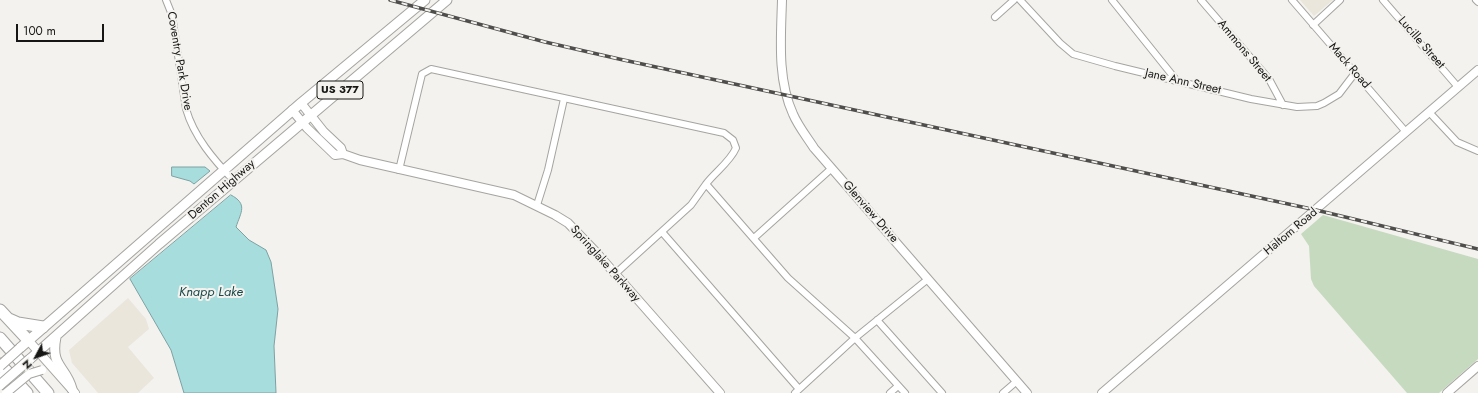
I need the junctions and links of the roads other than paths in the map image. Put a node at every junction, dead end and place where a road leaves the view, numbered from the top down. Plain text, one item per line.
1 (166, 0) edge
2 (425, 0) edge
3 (447, 0) edge
4 (782, 0) edge
5 (1014, 0) edge
6 (1020, 0) edge
7 (1112, 0) edge
8 (1201, 0) edge
9 (1292, 0) edge
10 (1340, 0) edge
11 (1383, 0) edge
12 (995, 17) dead end
13 (1313, 24) junction
14 (1478, 70) edge
15 (1355, 73) junction
16 (1177, 81) junction
17 (1458, 87) junction
18 (564, 99) junction
19 (301, 102) junction
20 (1283, 105) junction
21 (292, 110) junction
22 (1429, 112) junction
23 (310, 114) junction
24 (302, 122) junction
25 (1406, 132) junction
26 (1478, 151) edge
27 (343, 154) junction
28 (832, 168) junction
29 (223, 170) junction
30 (399, 170) junction
31 (234, 181) junction
32 (706, 184) junction
33 (537, 205) junction
34 (662, 232) junction
35 (754, 238) junction
36 (615, 274) junction
37 (928, 279) junction
38 (85, 290) junction
39 (87, 308) junction
40 (0, 310) edge
41 (8, 319) junction
42 (877, 320) junction
43 (43, 327) junction
44 (56, 337) junction
45 (0, 338) edge
46 (855, 338) junction
47 (28, 340) junction
48 (38, 351) junction
49 (0, 365) edge
50 (1478, 366) edge
51 (58, 373) junction
52 (0, 378) edge
53 (1017, 381) junction
54 (0, 385) edge
55 (898, 386) junction
56 (73, 391) edge
57 (797, 391) edge
58 (6, 393) edge
59 (14, 393) edge
60 (27, 393) edge
61 (48, 393) edge
62 (720, 393) edge
63 (890, 393) edge
64 (905, 393) edge
65 (942, 393) edge
66 (1003, 393) edge
67 (1027, 393) edge
68 (1102, 393) edge
69 (1447, 393) edge

1 - 29 street, Coventry Park Drive
2 - 19 main road, Denton Highway / US 377
3 - 23 main road, Denton Highway / US 377
4 - 28 main road, Glenview Drive
5 - 12 street
6 - 16 street, Jane Ann Street
7 - 16 street
8 - 20 street, Ammons Street
9 - 13 street, Mack Road
10 - 13 street
11 - 17 street, Lucille Street
13 - 15 street, Mack Road
14 - 17 main road, Haltom Road
15 - 20 street, Jane Ann Street
15 - 25 street, Mack Road
16 - 20 street, Jane Ann Street
17 - 22 main road, Haltom Road
18 - 30 street
18 - 32 street
18 - 33 street
19 - 21 main road, Denton Highway / US 377
19 - 23 main road
21 - 24 main road, Springlake Parkway
21 - 29 main road, Denton Highway / US 377
22 - 25 main road, Haltom Road
22 - 26 street
23 - 24 main road, Denton Highway / US 377
23 - 27 main road
24 - 27 main road, Springlake Parkway
24 - 31 main road, Denton Highway / US 377
25 - 68 main road, Haltom Road
27 - 30 main road, Springlake Parkway
28 - 35 street
28 - 37 main road, Glenview Drive
29 - 31 street, Coventry Park Drive
29 - 38 main road, Denton Highway / US 377
30 - 33 main road, Springlake Parkway
31 - 39 main road, Denton Highway / US 377
32 - 34 street
32 - 35 street
33 - 36 main road, Springlake Parkway
34 - 36 street
34 - 57 street
35 - 46 street
36 - 62 main road, Springlake Parkway
37 - 42 street
37 - 53 main road, Glenview Drive
38 - 39 main road
38 - 43 main road, Denton Highway / US 377
39 - 44 main road, Denton Highway / US 377
40 - 41 highway
41 - 43 highway
41 - 47 highway
42 - 46 street
42 - 65 street
43 - 47 main road, Denton Highway / US 377
44 - 48 main road, Denton Highway / US 377
44 - 56 main road
45 - 61 highway
46 - 55 street
46 - 57 street
47 - 48 main road
47 - 49 main road, Denton Highway / US 377, bridge
48 - 51 main road
48 - 54 main road, Denton Highway / US 377, bridge
49 - 60 highway
50 - 69 main road
51 - 56 main road
51 - 58 main road, bridge
52 - 59 highway
53 - 66 street
53 - 67 main road, Glenview Drive
55 - 63 street
55 - 64 street

